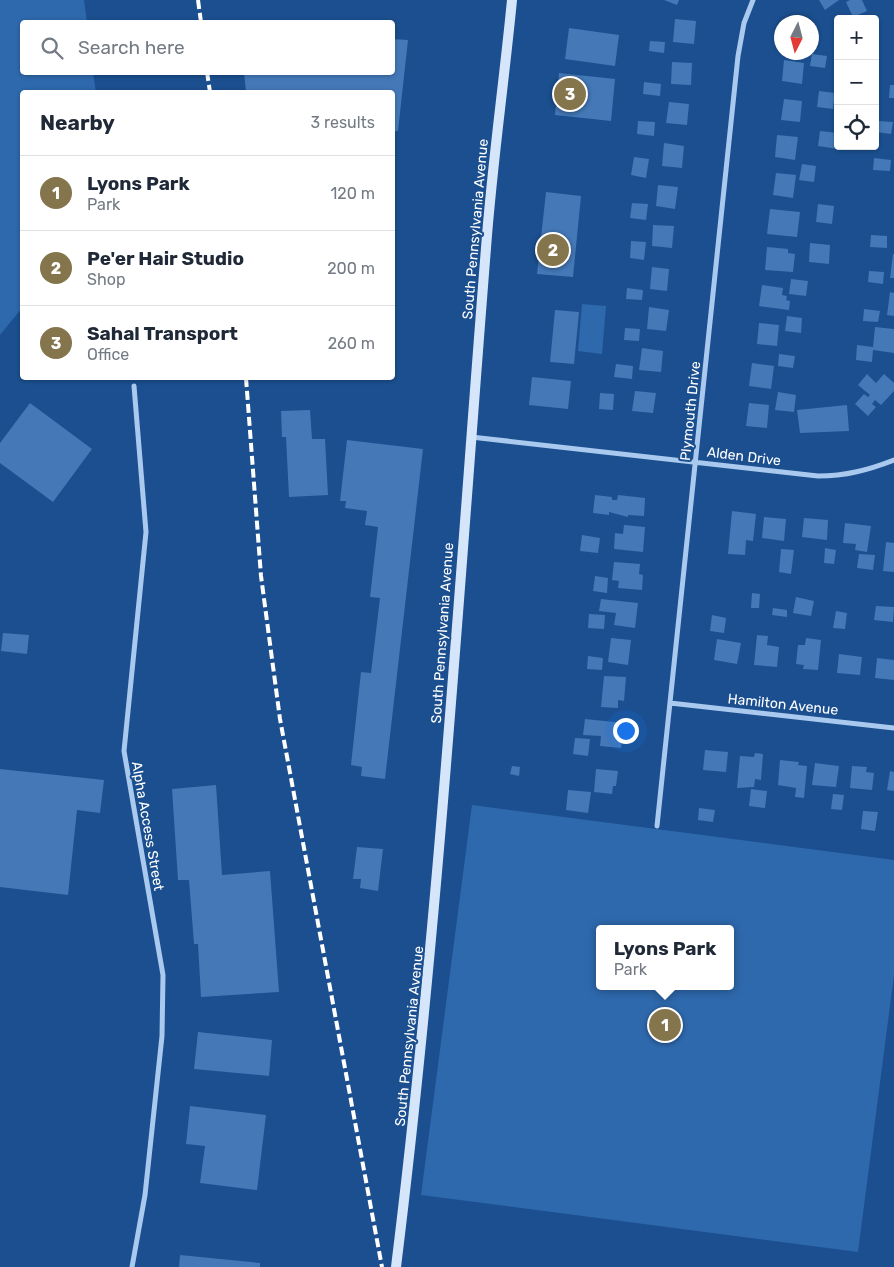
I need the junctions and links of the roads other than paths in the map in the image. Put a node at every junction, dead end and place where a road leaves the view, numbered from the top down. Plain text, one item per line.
1 (512, 0) edge
2 (753, 0) edge
3 (134, 386) dead end
4 (470, 437) junction
5 (894, 460) edge
6 (696, 462) junction
7 (670, 703) junction
8 (894, 728) edge
9 (657, 826) dead end
10 (132, 1267) edge
11 (396, 1267) edge

1 - 4 main road, South Pennsylvania Avenue
2 - 6 street, Plymouth Drive
3 - 10 street, Alpha Access Street
4 - 6 street, Alden Drive
4 - 11 main road, South Pennsylvania Avenue
5 - 6 street, Alden Drive
6 - 7 street, Plymouth Drive
7 - 8 street, Hamilton Avenue
7 - 9 street, Plymouth Drive

